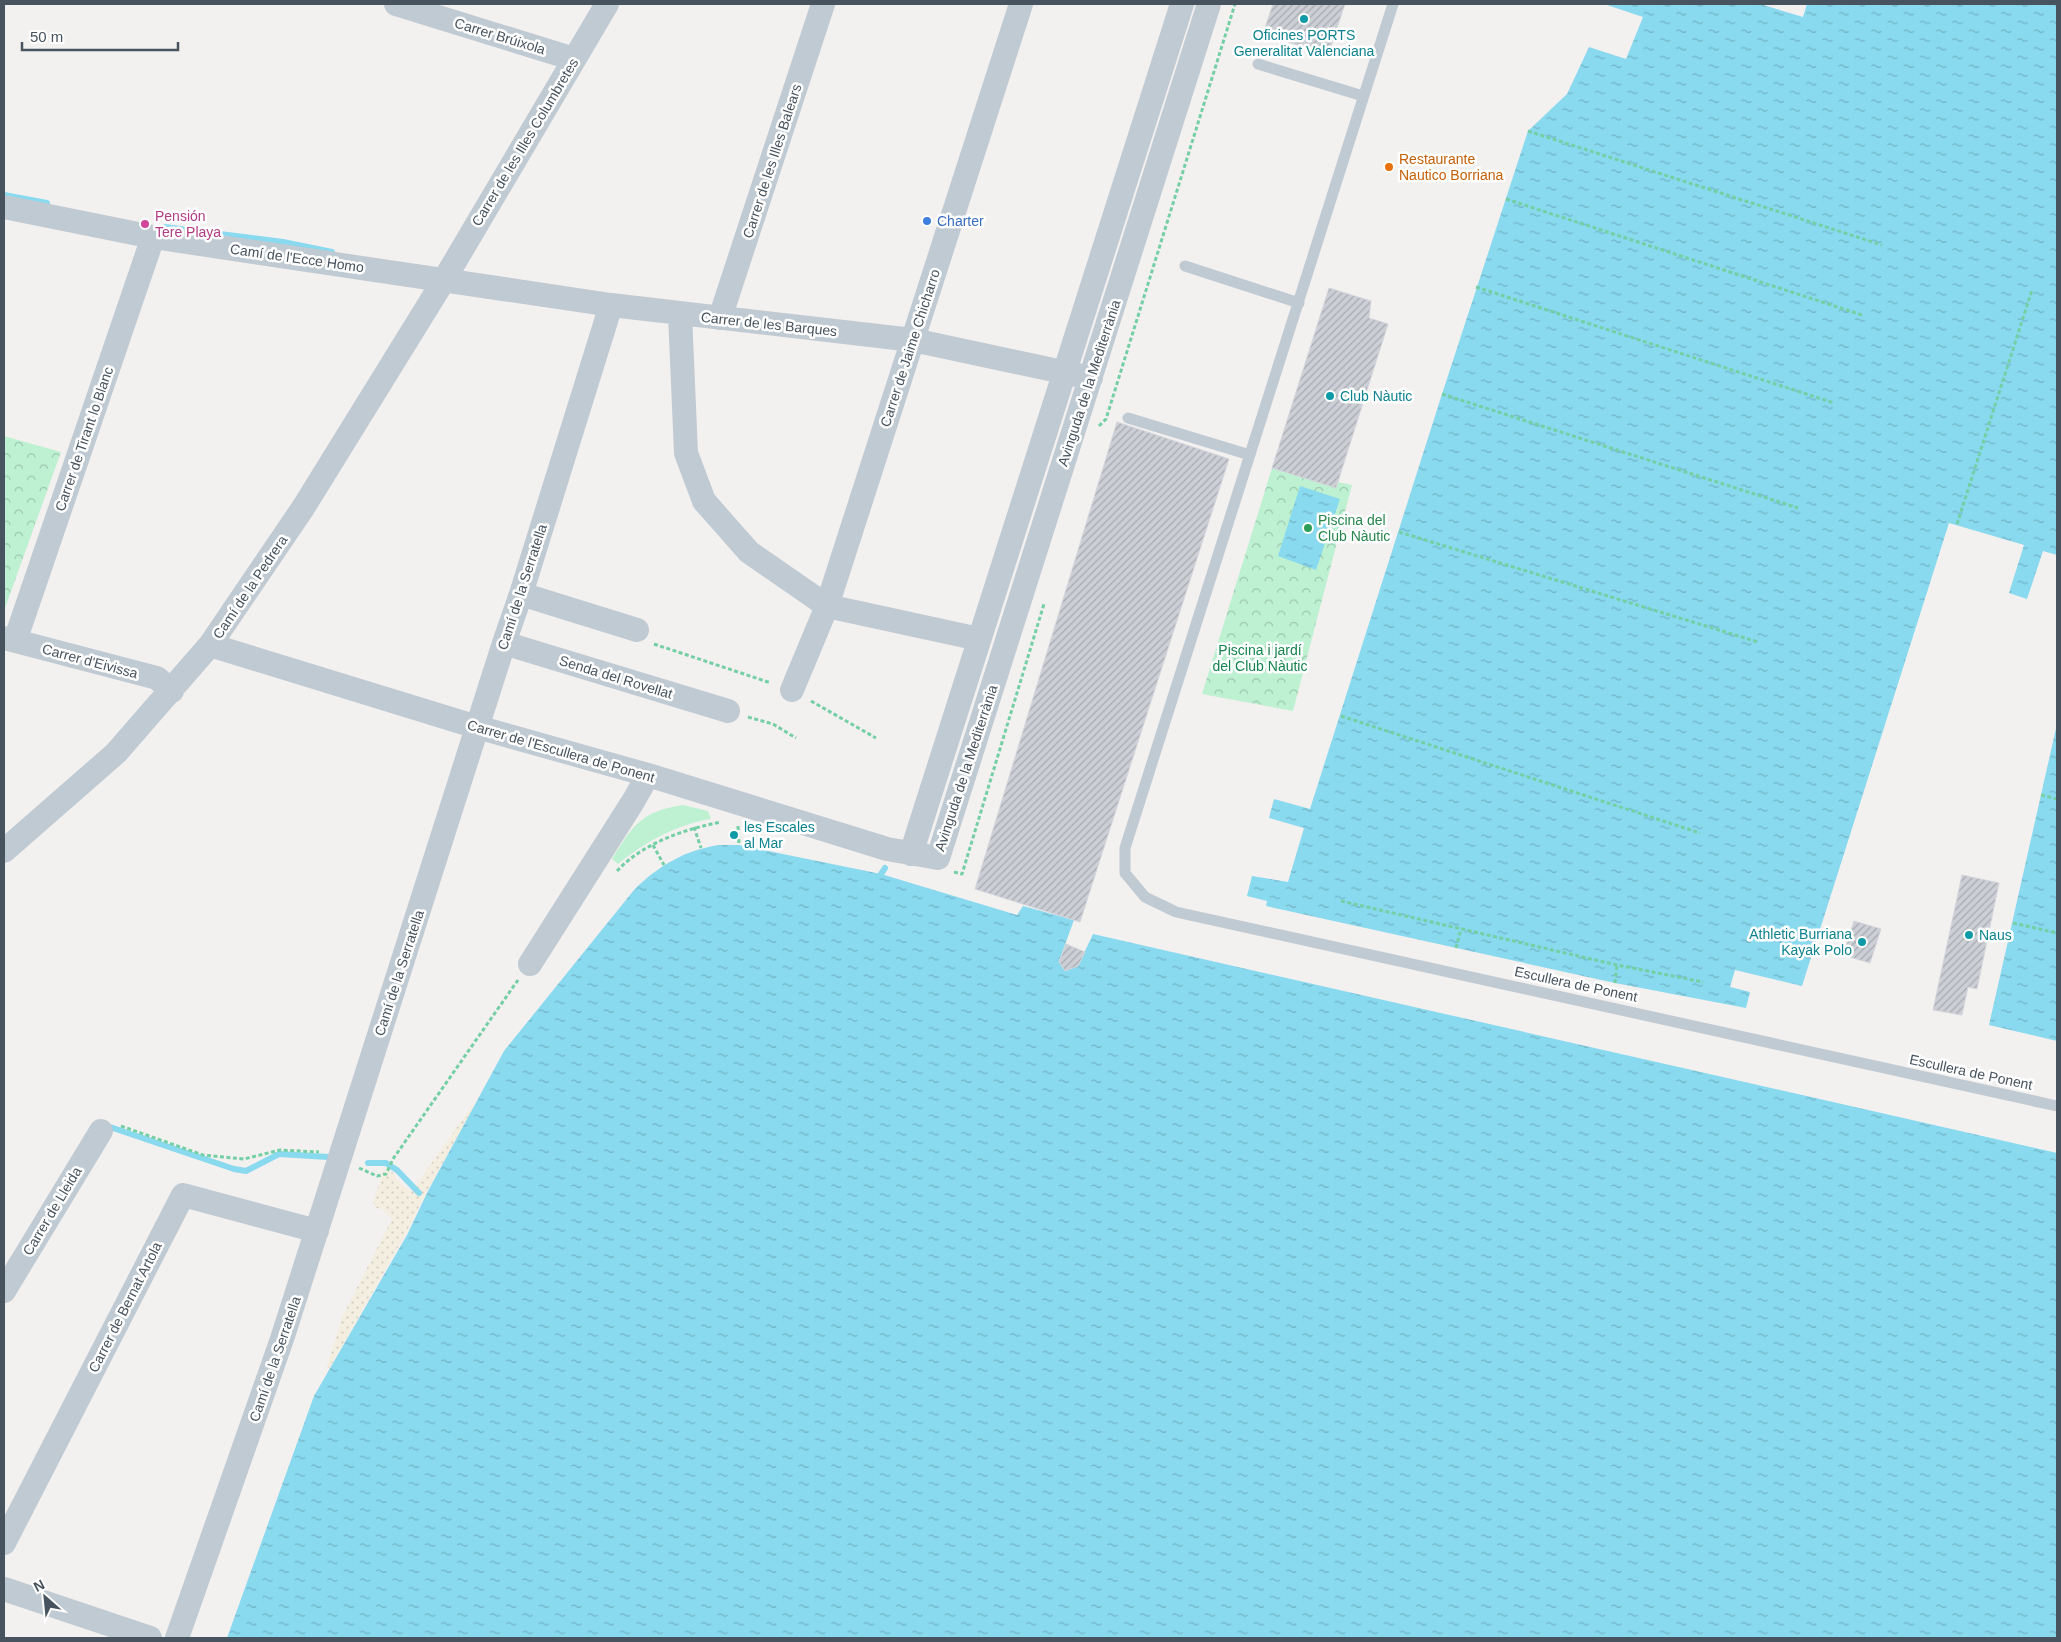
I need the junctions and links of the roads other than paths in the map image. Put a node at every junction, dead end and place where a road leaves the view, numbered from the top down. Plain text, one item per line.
1 (396, 4) edge
2 (607, 4) edge
3 (823, 4) edge
4 (1021, 4) edge
5 (1182, 4) edge
6 (1210, 4) edge
7 (1393, 4) edge
8 (574, 59) junction
9 (1258, 64) dead end
10 (1363, 96) junction
11 (4, 207) edge
12 (153, 237) junction
13 (1185, 266) dead end
14 (444, 280) junction
15 (1298, 302) junction
16 (611, 305) junction
17 (680, 314) junction
18 (720, 318) junction
19 (913, 340) junction
20 (1066, 373) junction
21 (1091, 378) junction
22 (1128, 418) dead end
23 (1250, 455) junction
24 (521, 594) junction
25 (827, 606) junction
26 (638, 630) road end
27 (9, 639) edge
28 (979, 639) junction
29 (504, 643) junction
30 (210, 645) junction
31 (792, 690) road end
32 (172, 691) junction
33 (728, 711) road end
34 (477, 727) junction
35 (648, 775) junction
36 (4, 852) edge
37 (911, 854) junction
38 (530, 964) road end
39 (2057, 1106) edge
40 (101, 1130) road end
41 (317, 1231) junction
42 (4, 1291) edge
43 (4, 1543) edge
44 (4, 1589) edge
45 (150, 1638) edge
46 (177, 1638) edge

1 - 8 street, Carrer Brúixola
2 - 8 street, Carrer de les Illes Columbretes
3 - 18 street, Carrer de les Illes Balears
4 - 19 street, Carrer de Jaime Chicharro
5 - 20 street, Avinguda de la Mediterrània
6 - 21 street, Avinguda de la Mediterrània
7 - 10 lane, Escullera de Ponent
8 - 14 street, Carrer de les Illes Columbretes
9 - 10 lane
10 - 15 lane, Escullera de Ponent
11 - 12 street, Camí de l'Ecce Homo
12 - 14 street, Camí de l'Ecce Homo
12 - 27 street, Carrer de Tirant lo Blanc
13 - 15 lane
14 - 16 street, Carrer de les Barques
14 - 30 street, Camí de la Pedrera
15 - 23 lane, Escullera de Ponent
16 - 17 street, Carrer de les Barques
16 - 24 street, Camí de la Serratella
17 - 18 street, Carrer de les Barques
17 - 25 street
18 - 19 street, Carrer de les Barques
19 - 20 street, Carrer de les Barques
19 - 25 street, Carrer de Jaime Chicharro
20 - 21 street, Carrer de les Barques
20 - 28 street, Avinguda de la Mediterrània
21 - 37 street, Avinguda de la Mediterrània
22 - 23 lane
23 - 39 lane, Escullera de Ponent
24 - 26 street
24 - 29 street, Camí de la Serratella
25 - 28 street
25 - 31 street, Carrer de Jaime Chicharro
27 - 32 street, Carrer d'Eivissa
28 - 37 street, Avinguda de la Mediterrània
29 - 33 street, Senda del Rovellat
29 - 34 street, Camí de la Serratella
30 - 32 street, Camí de la Pedrera
30 - 34 street, Carrer de l'Escullera de Ponent
32 - 36 street, Camí de la Pedrera
34 - 35 street, Carrer de l'Escullera de Ponent
34 - 41 street, Camí de la Serratella
35 - 37 street, Carrer de l'Escullera de Ponent
35 - 38 street
40 - 42 street, Carrer de Lleida
41 - 43 street, Carrer de Bernat Artola
41 - 46 street, Camí de la Serratella
44 - 45 street

